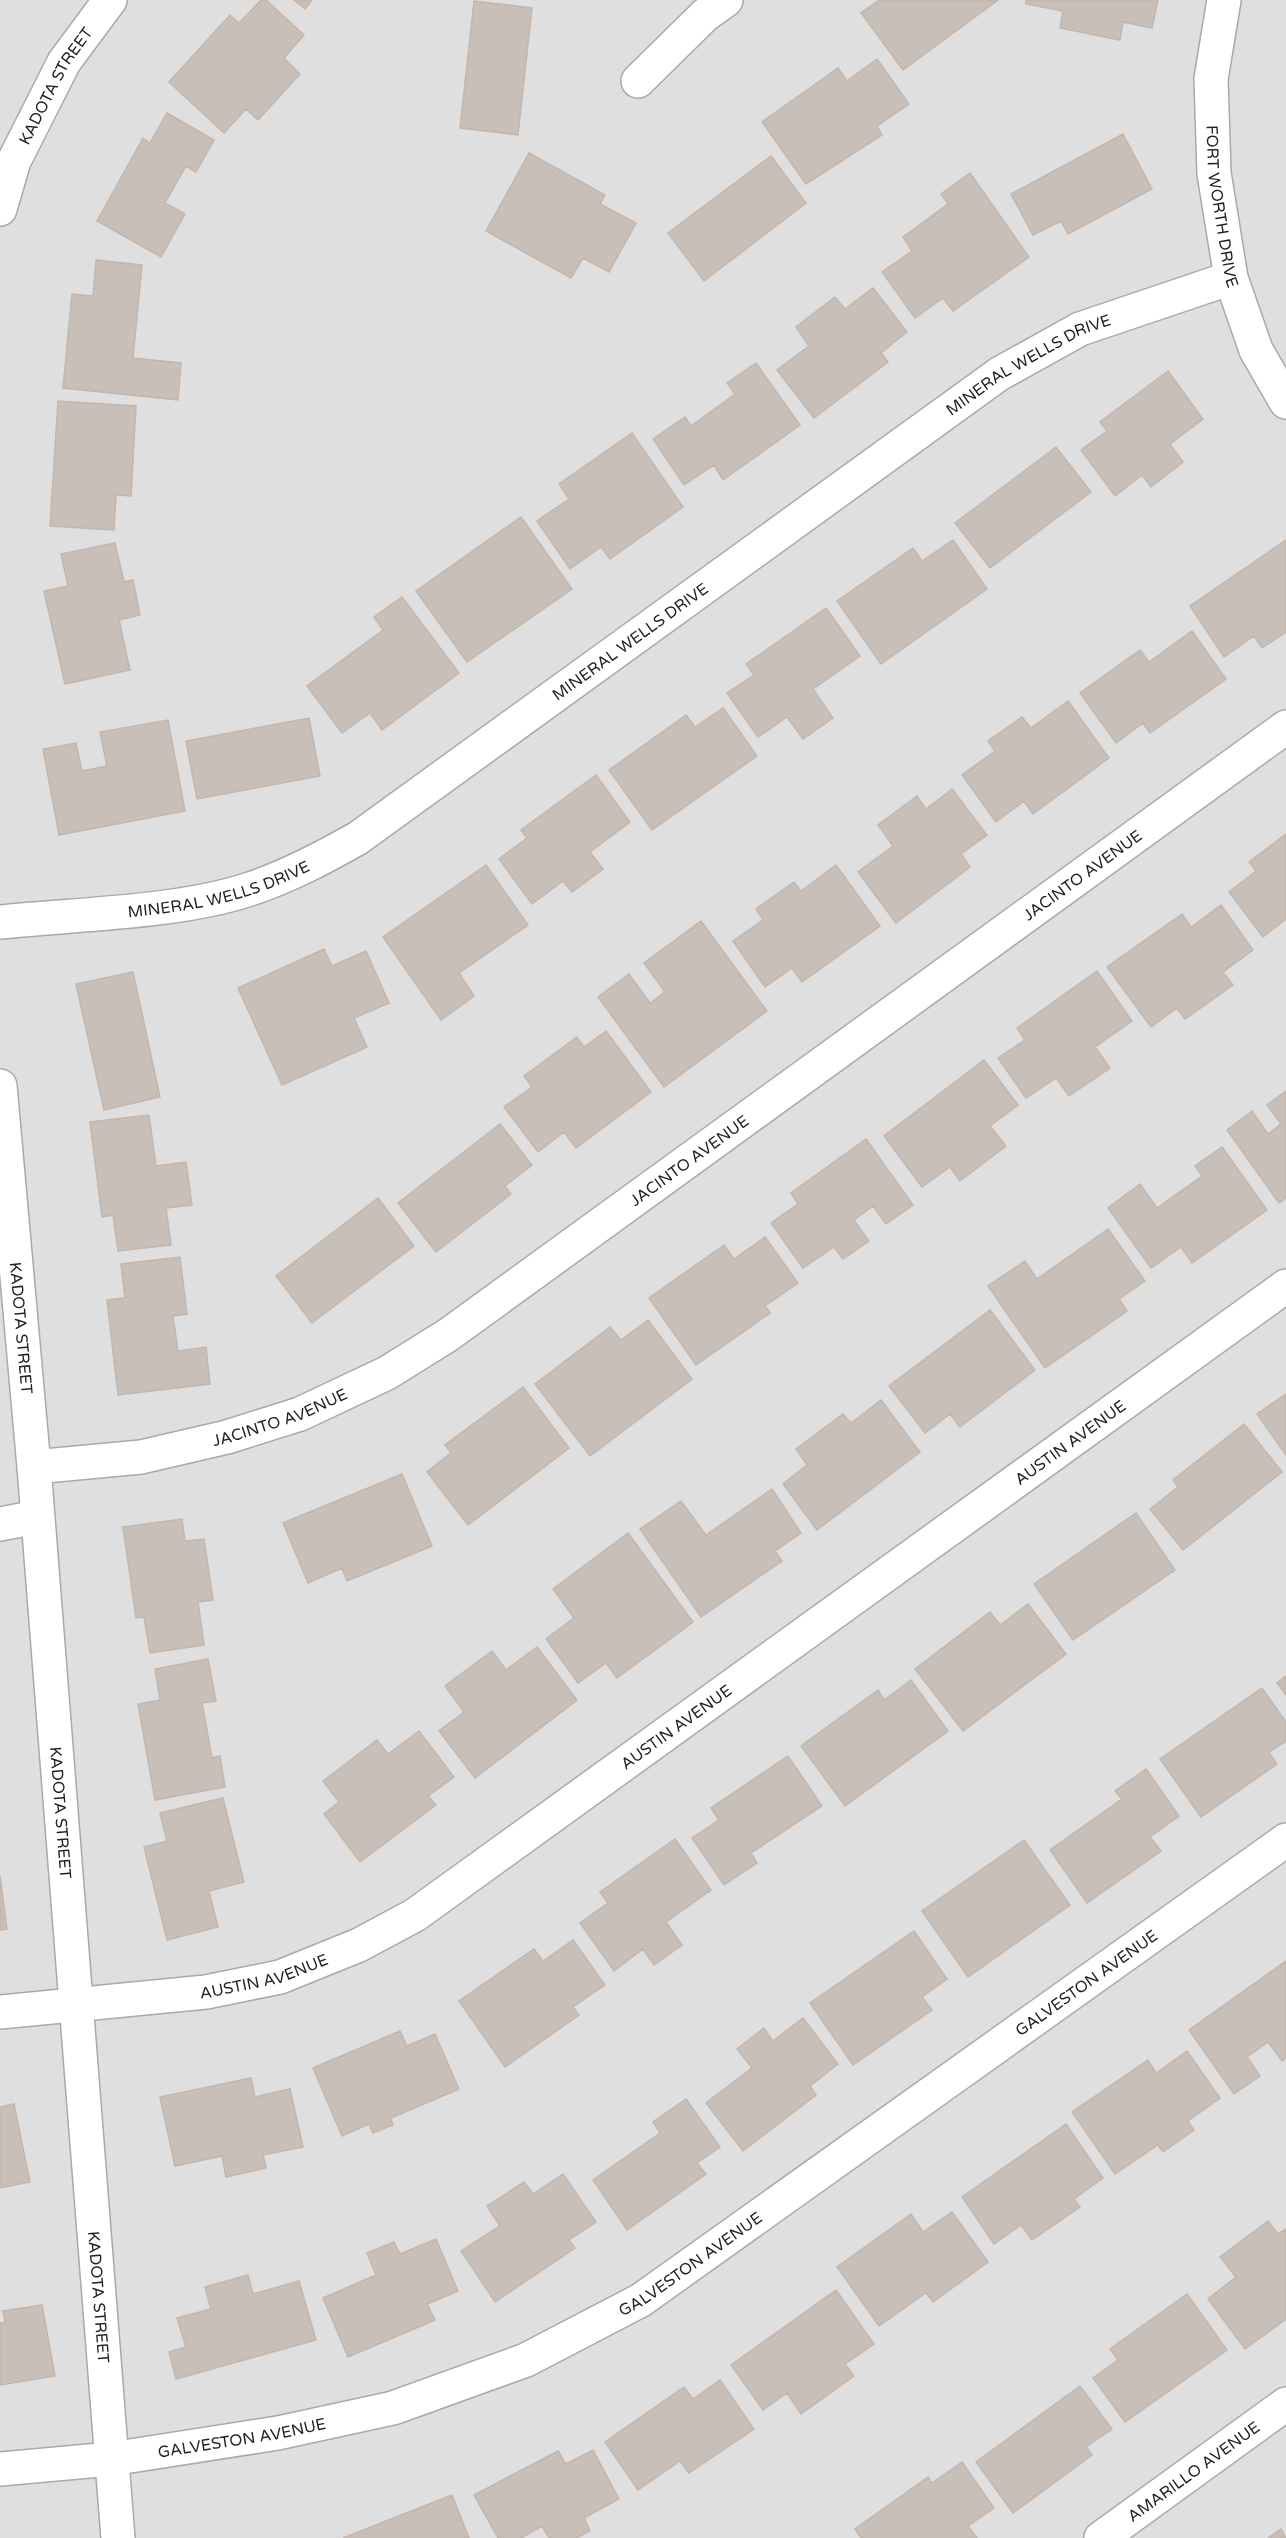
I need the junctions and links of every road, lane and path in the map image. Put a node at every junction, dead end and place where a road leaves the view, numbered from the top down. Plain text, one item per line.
1 (110, 0) edge
2 (726, 0) edge
3 (1224, 0) edge
4 (638, 81) dead end
5 (0, 209) edge
6 (1231, 278) junction
7 (1286, 402) edge
8 (1286, 727) edge
9 (0, 922) edge
10 (0, 1086) edge
11 (1286, 1286) edge
12 (34, 1467) junction
13 (37, 1517) junction
14 (0, 1524) edge
15 (1286, 1840) edge
16 (77, 2004) junction
17 (0, 2012) edge
18 (1286, 2404) edge
19 (111, 2459) junction
20 (0, 2469) edge
21 (118, 2538) edge
22 (1101, 2538) edge

1 - 5 street, KADOTA STREET
2 - 4 street
3 - 6 street, FORT WORTH DRIVE
6 - 7 street, FORT WORTH DRIVE
6 - 9 street, MINERAL WELLS DRIVE
8 - 12 street, JACINTO AVENUE
10 - 12 street, KADOTA STREET
11 - 16 street, AUSTIN AVENUE
12 - 13 street, KADOTA STREET
13 - 14 street
13 - 16 street, KADOTA STREET
15 - 19 street, GALVESTON AVENUE
16 - 17 street, AUSTIN AVENUE
16 - 19 street, KADOTA STREET
18 - 22 street, AMARILLO AVENUE
19 - 20 street, GALVESTON AVENUE
19 - 21 street, KADOTA STREET

